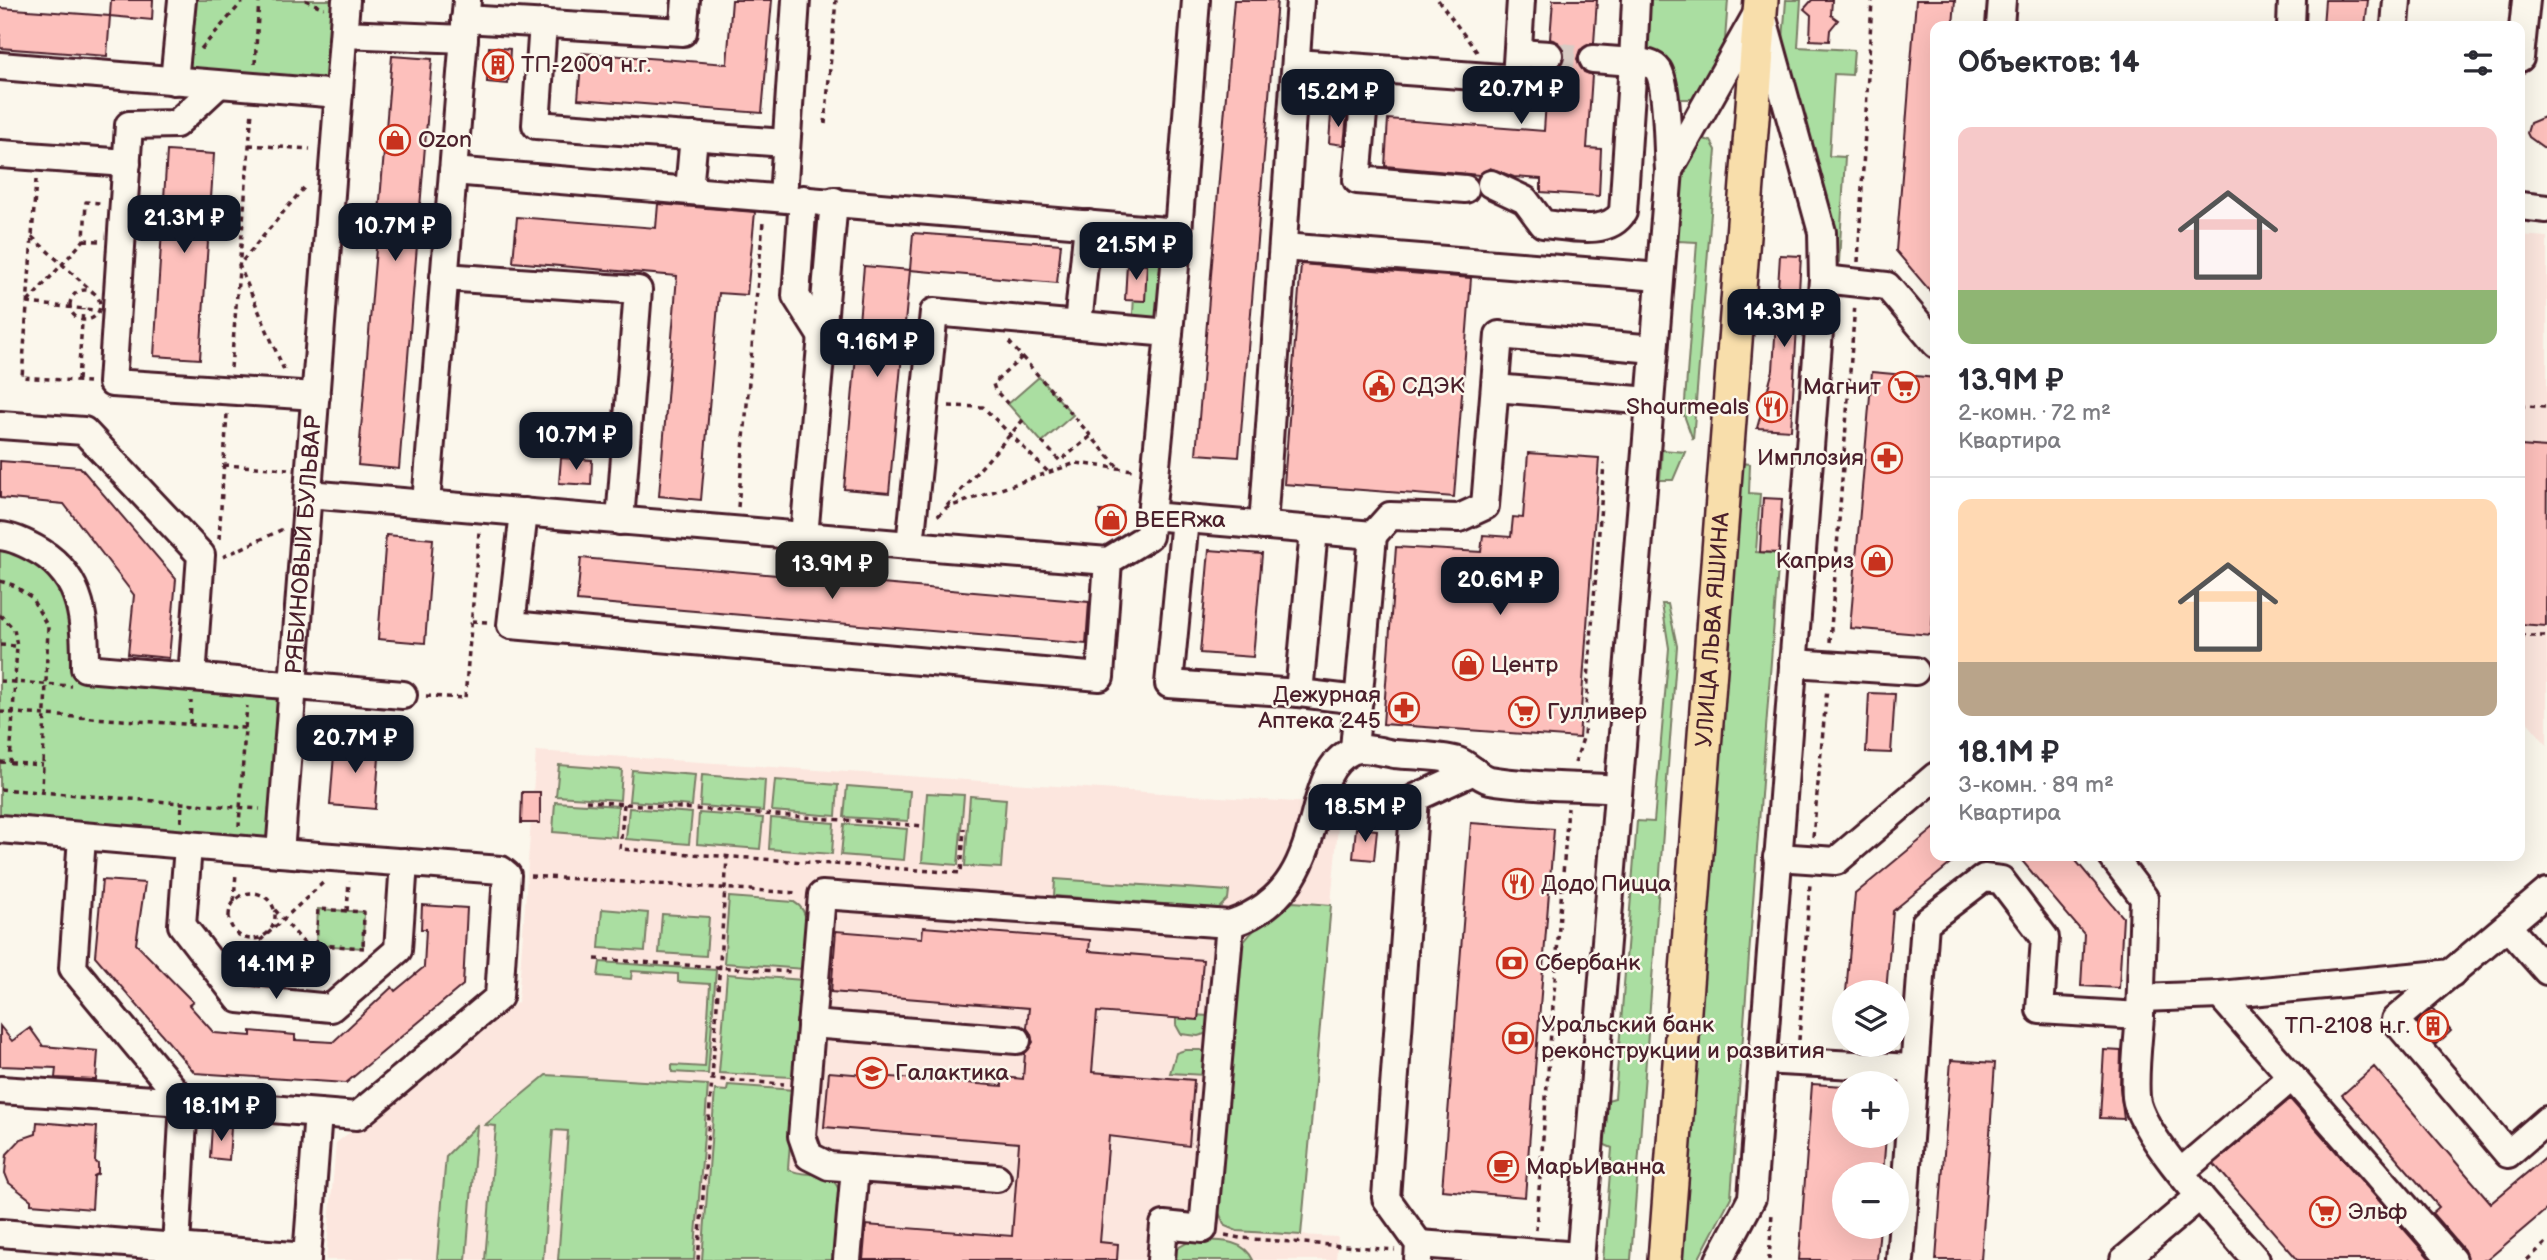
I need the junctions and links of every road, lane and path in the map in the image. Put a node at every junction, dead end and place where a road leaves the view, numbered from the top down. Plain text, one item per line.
1 (183, 0) edge
2 (244, 0) edge
3 (259, 0) edge
4 (346, 0) edge
5 (686, 0) edge
6 (796, 0) edge
7 (836, 0) edge
8 (1196, 0) edge
9 (1300, 0) edge
10 (1438, 0) edge
11 (1521, 0) edge
12 (1636, 0) edge
13 (1872, 0) edge
14 (2002, 0) edge
15 (2292, 0) edge
16 (2397, 0) edge
17 (2526, 0) edge
18 (1760, 4) edge
19 (465, 19) edge
20 (2000, 21) edge
21 (2291, 21) edge
22 (2395, 21) edge
23 (2524, 21) edge
24 (543, 23) junction
25 (344, 34) junction
26 (200, 51) dead end
27 (1518, 53) junction
28 (1549, 55) tunnel mouth
29 (1593, 59) tunnel mouth
30 (1633, 62) junction
31 (1296, 63) junction
32 (0, 66) edge
33 (1367, 69) junction
34 (1496, 78) junction
35 (174, 81) junction
36 (218, 85) junction
37 (254, 88) junction
38 (339, 94) junction
39 (825, 124) dead end
40 (694, 136) junction
41 (786, 143) junction
42 (249, 145) junction
43 (334, 151) junction
44 (0, 154) edge
45 (37, 156) junction
46 (127, 163) junction
47 (1669, 170) junction
48 (453, 171) junction
49 (308, 182) dead end
50 (689, 190) junction
51 (784, 197) junction
52 (834, 201) junction
53 (124, 204) junction
54 (2525, 207) edge
55 (2547, 209) edge
56 (1088, 224) junction
57 (1178, 232) junction
58 (32, 236) junction
59 (1283, 247) junction
60 (62, 264) junction
61 (239, 265) junction
62 (444, 277) junction
63 (1660, 277) junction
64 (1823, 279) junction
65 (1857, 283) junction
66 (27, 303) junction
67 (104, 307) junction
68 (70, 308) junction
69 (83, 309) junction
70 (987, 316) junction
71 (83, 320) junction
72 (1079, 325) junction
73 (1169, 333) junction
74 (822, 337) junction
75 (1930, 337) edge
76 (1654, 349) junction
77 (1022, 357) junction
78 (78, 381) junction
79 (112, 383) junction
80 (1495, 388) junction
81 (229, 391) junction
82 (305, 396) junction
83 (1650, 401) junction
84 (1008, 404) dead end
85 (925, 405) junction
86 (2525, 405) edge
87 (2547, 407) edge
88 (1023, 420) dead end
89 (0, 425) edge
90 (1009, 432) junction
91 (1091, 436) junction
92 (1042, 442) dead end
93 (1604, 463) dead end
94 (224, 465) junction
95 (1118, 467) junction
96 (1048, 472) junction
97 (1155, 473) junction
98 (308, 494) junction
99 (426, 503) junction
100 (481, 508) junction
101 (946, 508) junction
102 (524, 512) junction
103 (1151, 516) junction
104 (1185, 519) junction
105 (620, 521) junction
106 (1263, 526) junction
107 (736, 530) junction
108 (1314, 530) junction
109 (1373, 535) junction
110 (0, 536) edge
111 (804, 536) junction
112 (911, 545) junction
113 (1108, 561) junction
114 (0, 581) edge
115 (0, 615) edge
116 (2525, 636) edge
117 (2547, 636) edge
118 (0, 645) edge
119 (17, 646) junction
120 (1793, 663) junction
121 (1829, 664) junction
122 (1915, 671) dead end
123 (0, 681) edge
124 (14, 682) junction
125 (47, 684) junction
126 (293, 685) junction
127 (64, 686) dead end
128 (192, 686) junction
129 (1299, 694) junction
130 (403, 695) joint
131 (1359, 700) junction
132 (0, 712) edge
133 (13, 713) junction
134 (46, 714) junction
135 (190, 725) junction
136 (1354, 749) junction
137 (0, 762) edge
138 (10, 763) junction
139 (43, 765) junction
140 (1474, 771) junction
141 (1930, 781) edge
142 (1569, 785) junction
143 (0, 789) edge
144 (1618, 789) junction
145 (42, 792) junction
146 (586, 801) dead end
147 (624, 804) junction
148 (240, 807) junction
149 (284, 810) junction
150 (925, 826) dead end
151 (964, 828) dead end
152 (0, 830) edge
153 (82, 837) junction
154 (188, 846) junction
155 (238, 850) junction
156 (280, 853) junction
157 (727, 857) junction
158 (1777, 857) junction
159 (350, 858) junction
160 (1811, 860) junction
161 (2116, 861) edge
162 (404, 862) junction
163 (507, 875) junction
164 (725, 888) junction
165 (2547, 892) edge
166 (822, 895) junction
167 (234, 901) junction
168 (274, 909) junction
169 (347, 911) junction
170 (283, 919) junction
171 (1230, 924) junction
172 (2507, 926) junction
173 (269, 932) junction
174 (316, 945) junction
175 (363, 948) junction
176 (398, 950) junction
177 (595, 959) dead end
178 (720, 967) junction
179 (2547, 971) edge
180 (816, 973) junction
181 (2452, 973) junction
182 (222, 977) junction
183 (2220, 995) junction
184 (2140, 1007) junction
185 (811, 1024) junction
186 (1017, 1040) dead end
187 (1762, 1060) junction
188 (1797, 1062) junction
189 (1913, 1069) junction
190 (2292, 1077) junction
191 (712, 1079) junction
192 (806, 1086) junction
193 (0, 1090) edge
194 (184, 1102) junction
195 (318, 1113) junction
196 (2547, 1120) edge
197 (855, 1168) junction
198 (2182, 1171) junction
199 (997, 1178) dead end
200 (2200, 1196) junction
201 (1773, 1206) dead end
202 (1203, 1229) junction
203 (0, 1233) edge
204 (2547, 1242) edge
205 (139, 1252) edge
206 (192, 1252) edge
207 (1419, 1252) edge
208 (1535, 1252) junction
209 (307, 1258) edge
210 (1580, 1258) edge
211 (698, 1260) edge
212 (847, 1260) edge
213 (1161, 1260) edge
214 (1665, 1260) edge
215 (1719, 1260) edge
216 (1769, 1260) edge
217 (1900, 1260) edge
218 (2124, 1260) edge
219 (2256, 1260) edge
220 (2452, 1260) edge
221 (2527, 1260) edge

1 - 35 street
2 - 26 path
3 - 37 path
4 - 25 street, РЯБИНОВЫЙ БУЛЬВАР
5 - 24 street
6 - 41 street
7 - 39 path
8 - 57 street
9 - 31 street
10 - 34 path
11 - 27 street
12 - 30 street
13 - 65 path
14 - 20 street
15 - 21 street
16 - 22 street
17 - 23 street
18 - 47 street
18 - 64 street
18 - 214 main road, УЛИЦА ЛЬВА ЯШИНА
19 - 24 street
19 - 25 street
19 - 48 street
24 - 40 street
25 - 38 street, РЯБИНОВЫЙ БУЛЬВАР
27 - 28 street
27 - 34 street
29 - 30 street
30 - 33 street
30 - 47 street
31 - 33 street
31 - 59 street
32 - 35 street
33 - 34 street
35 - 36 street
36 - 37 street
36 - 46 street
37 - 38 street
37 - 42 path
38 - 43 street, РЯБИНОВЫЙ БУЛЬВАР
40 - 41 street
40 - 50 street
41 - 51 street
42 - 43 path
42 - 61 path
43 - 82 street, РЯБИНОВЫЙ БУЛЬВАР
44 - 45 street
45 - 46 street
45 - 58 path
46 - 53 street
47 - 63 street
48 - 50 street
48 - 62 street
49 - 61 path
50 - 51 street
51 - 52 street
51 - 74 street
51 - 107 path
52 - 56 street
52 - 74 street
53 - 60 path
53 - 67 street
54 - 55 street
56 - 57 street
56 - 72 street
57 - 73 street
58 - 60 path
58 - 66 path
59 - 63 street
59 - 106 street
60 - 66 path
60 - 67 path
61 - 81 path
61 - 82 path
62 - 99 street
62 - 105 street
63 - 76 street
64 - 65 street
64 - 120 street
65 - 75 street
65 - 121 path
66 - 68 path
66 - 78 path
67 - 68 path
67 - 69 path
67 - 71 path
67 - 79 street
68 - 69 path
68 - 71 path
69 - 71 path
70 - 72 street
70 - 77 path
70 - 85 street
71 - 78 path
72 - 73 street
73 - 97 street
74 - 111 street
76 - 80 street
76 - 83 street
77 - 84 path
77 - 91 path
78 - 79 path
79 - 81 street
80 - 83 street
80 - 109 street
81 - 82 street
81 - 94 path
82 - 98 street, РЯБИНОВЫЙ БУЛЬВАР
83 - 144 street
85 - 90 path
85 - 112 street
86 - 87 path
88 - 90 path
89 - 128 street
90 - 96 path
90 - 101 path
91 - 92 path
91 - 95 path
93 - 142 path
94 - 98 path
94 - 98 path
95 - 96 path
95 - 97 path
96 - 101 path
97 - 103 street
98 - 99 street
98 - 126 street, РЯБИНОВЫЙ БУЛЬВАР
99 - 100 street
100 - 102 street
100 - 130 path
101 - 112 path
102 - 105 street
102 - 113 street
103 - 104 street
103 - 113 street
104 - 106 street
104 - 129 street
105 - 107 street
106 - 108 street
107 - 111 street
108 - 109 street
108 - 129 street
109 - 131 street
110 - 128 street
111 - 112 street
112 - 113 street
114 - 125 path
115 - 119 path
116 - 117 path
118 - 119 path
119 - 124 path
120 - 121 street
120 - 158 street
121 - 122 street
121 - 160 path
123 - 124 path
124 - 125 path
124 - 133 path
125 - 127 path
125 - 134 path
126 - 128 street
126 - 130 street
126 - 149 street, РЯБИНОВЫЙ БУЛЬВАР
128 - 135 path
129 - 131 street
131 - 136 street
132 - 133 path
133 - 134 path
133 - 138 path
134 - 135 path
134 - 139 path
135 - 148 path
136 - 140 street
136 - 171 street
137 - 138 path
138 - 139 path
139 - 145 path
140 - 142 street
140 - 207 street
141 - 160 street
142 - 144 street
142 - 208 path
143 - 145 path
144 - 210 street
145 - 148 path
146 - 147 path
147 - 150 path
147 - 157 path
148 - 149 path
148 - 155 path
149 - 156 street, РЯБИНОВЫЙ БУЛЬВАР
151 - 157 path
152 - 153 street
153 - 154 street
153 - 194 street
154 - 155 street
154 - 182 street
155 - 156 street
155 - 167 path
156 - 159 street
157 - 164 path
158 - 160 street
158 - 187 street
159 - 162 street
159 - 169 path
159 - 170 path
160 - 188 path
161 - 184 street
162 - 163 street
162 - 176 street
163 - 164 path
163 - 195 street
164 - 166 path
164 - 178 path
165 - 172 street
166 - 171 street
166 - 180 street
167 - 168 path
167 - 173 path
168 - 170 path
168 - 173 path
169 - 174 path
169 - 175 path
170 - 173 path
170 - 174 path
171 - 202 street
172 - 179 street
172 - 181 street
173 - 182 path
174 - 175 path
175 - 176 path
176 - 182 street
177 - 178 path
178 - 180 path
178 - 191 path
180 - 185 street
181 - 183 street
181 - 196 street
183 - 184 street
183 - 190 street
184 - 189 street
184 - 198 street
185 - 186 street
185 - 192 street
187 - 188 street
187 - 215 street
188 - 189 street
189 - 217 street
190 - 198 street
190 - 220 street
191 - 192 path
191 - 211 path
192 - 197 street
193 - 194 street
194 - 195 street
194 - 206 street
195 - 209 street
197 - 199 street
197 - 212 street
198 - 200 street
200 - 218 street
200 - 219 street
201 - 216 path
202 - 207 path
202 - 213 street
203 - 205 street
204 - 221 path
205 - 206 street
206 - 209 street
207 - 208 street
208 - 210 street

